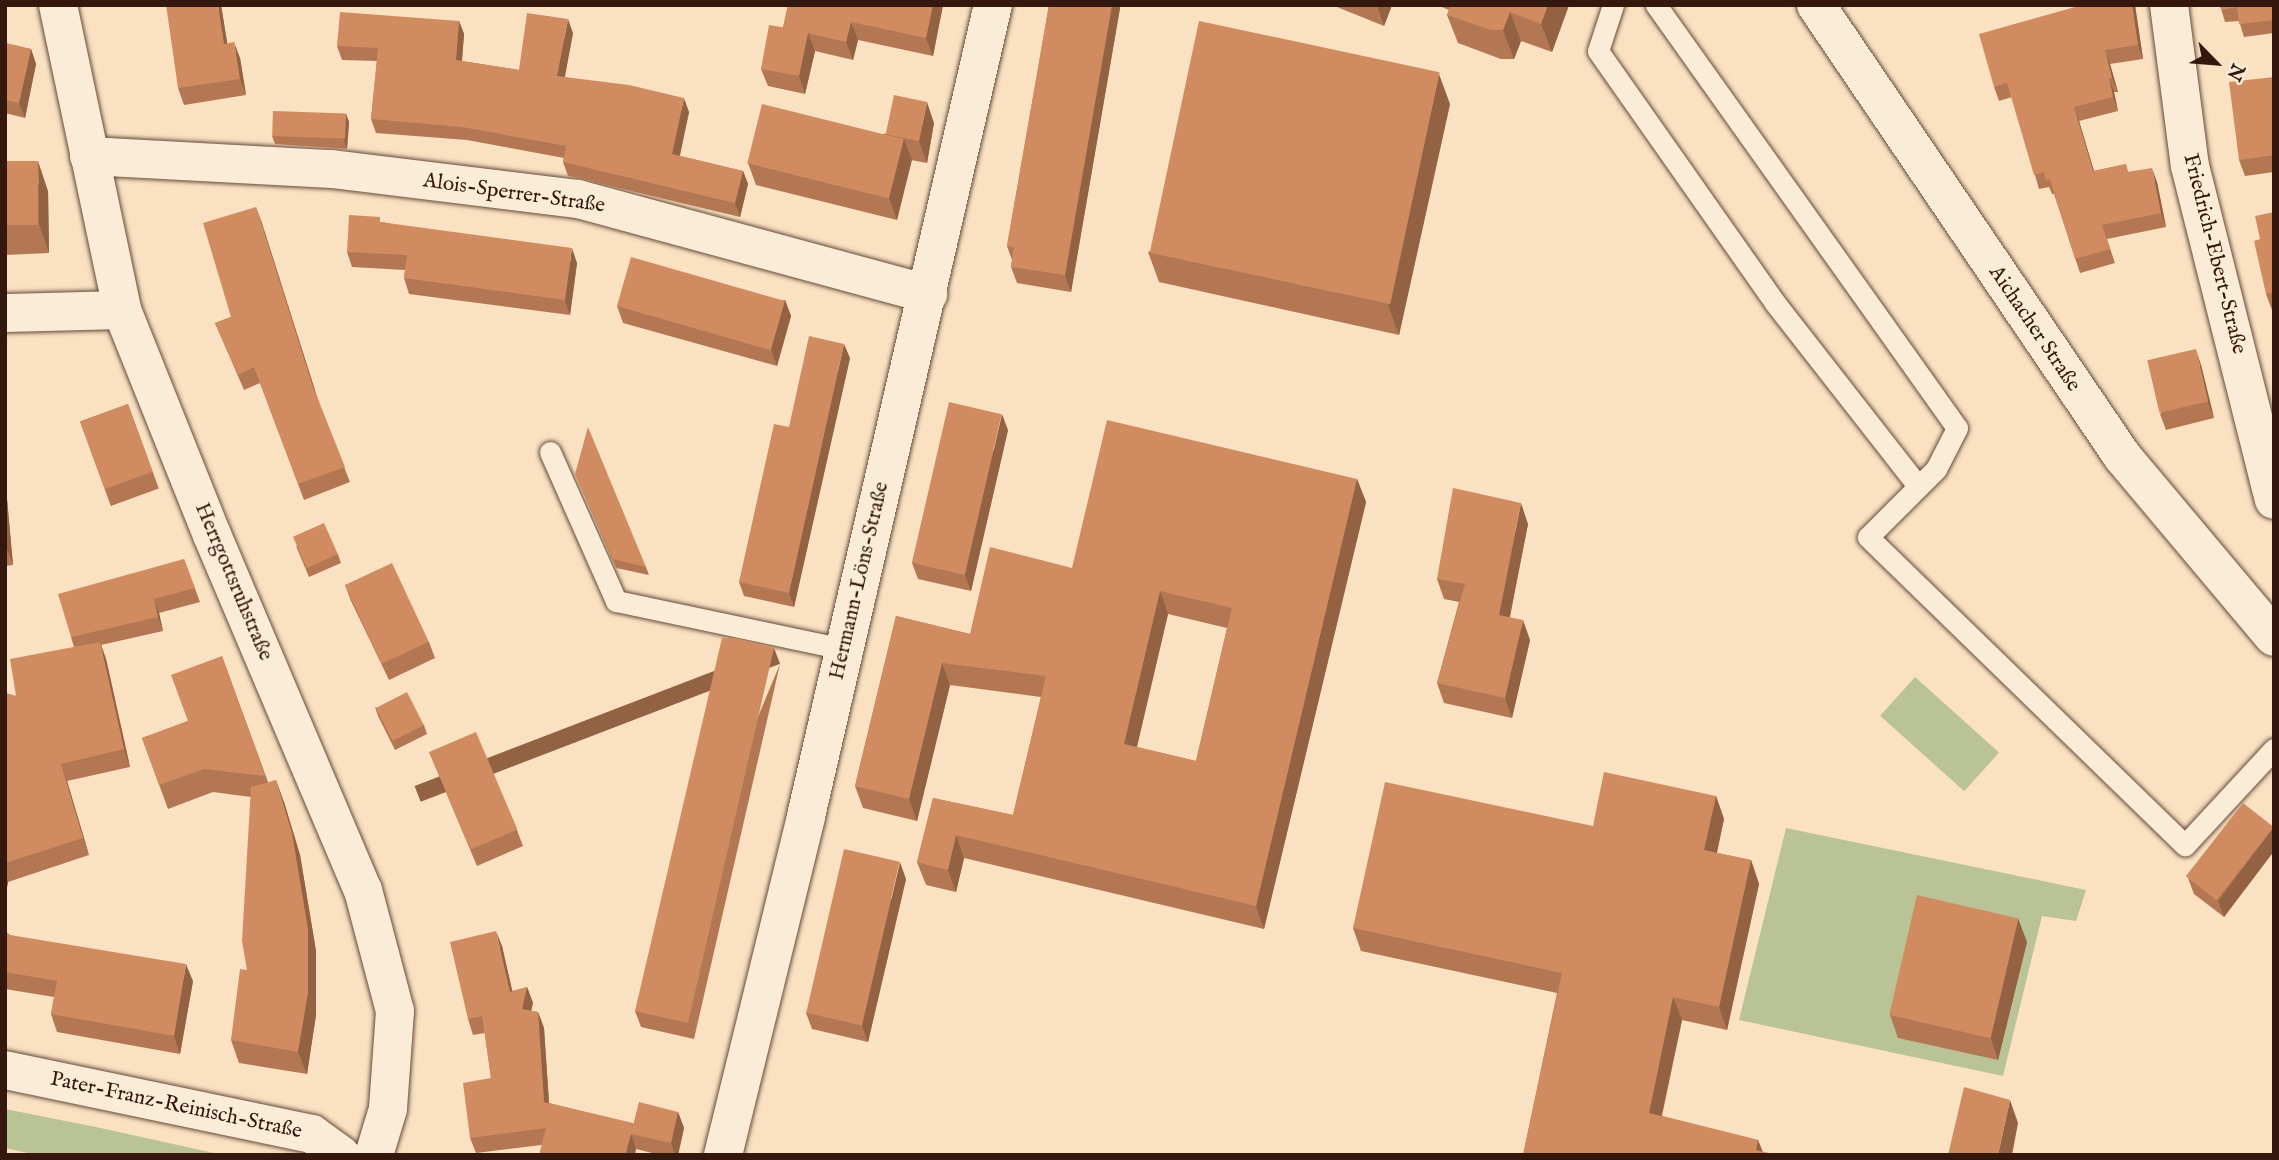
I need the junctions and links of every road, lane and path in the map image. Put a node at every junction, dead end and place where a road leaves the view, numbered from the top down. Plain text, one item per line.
1 (58, 5) edge
2 (993, 5) edge
3 (1613, 5) edge
4 (1656, 5) edge
5 (1816, 5) edge
6 (2169, 5) edge
7 (89, 156) junction
8 (928, 294) junction
9 (122, 310) junction
10 (5, 313) edge
11 (550, 452) dead end
12 (1918, 486) junction
13 (2274, 500) edge
14 (2274, 637) edge
15 (844, 649) junction
16 (2274, 749) edge
17 (5, 1070) edge
18 (341, 1155) edge
19 (374, 1155) edge
20 (723, 1155) edge

1 - 7 street, Herrgottsruhstraße
2 - 8 street, Hermann-Löns-Straße
3 - 12 lane
4 - 12 lane
5 - 14 street, Aichacher Straße
6 - 13 street, Friedrich-Ebert-Straße
7 - 8 street, Alois-Sperrer-Straße
7 - 9 street, Herrgottsruhstraße
8 - 15 street, Hermann-Löns-Straße
9 - 10 street
9 - 19 street, Herrgottsruhstraße
11 - 15 lane
12 - 16 lane
15 - 20 street, Hermann-Löns-Straße
17 - 18 street, Pater-Franz-Reinisch-Straße

